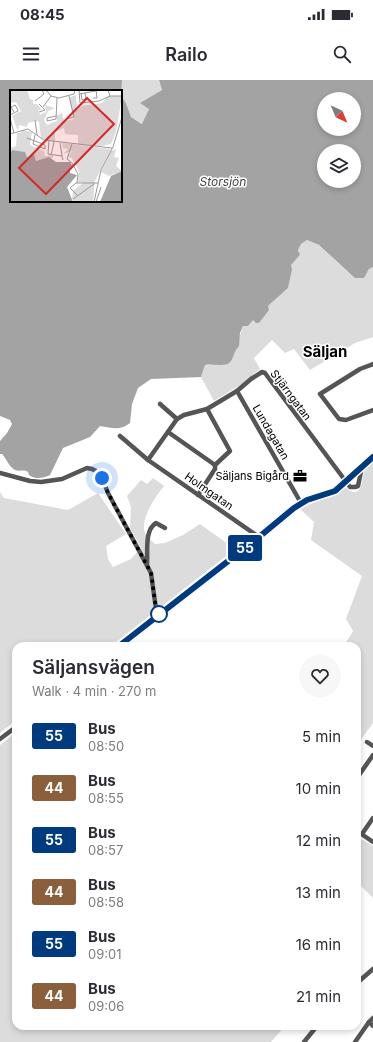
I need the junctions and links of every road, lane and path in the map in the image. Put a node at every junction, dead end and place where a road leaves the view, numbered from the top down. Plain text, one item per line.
1 (373, 364) edge
2 (237, 391) junction
3 (160, 404) dead end
4 (207, 408) junction
5 (373, 410) edge
6 (177, 419) junction
7 (168, 432) junction
8 (120, 436) dead end
9 (373, 457) edge
10 (148, 460) junction
11 (215, 466) junction
12 (362, 467) junction
13 (0, 473) edge
14 (345, 482) junction
15 (198, 495) junction
16 (301, 503) junction
17 (165, 528) dead end
18 (259, 537) junction
19 (147, 565) junction
20 (159, 615) junction
21 (124, 642) edge
22 (12, 730) edge
23 (0, 739) edge
24 (368, 742) dead end
25 (373, 746) edge
26 (373, 755) edge
27 (361, 772) edge
28 (373, 818) edge
29 (362, 834) joint
30 (373, 842) edge
31 (373, 969) edge
32 (361, 980) edge
33 (373, 1018) edge
34 (371, 1024) edge
35 (314, 1030) edge
36 (304, 1042) edge
37 (354, 1042) edge

1 - 5 street
2 - 4 street, Stjärngatan
2 - 14 street, Stjärngatan
2 - 16 street, Lundagatan
3 - 6 street
4 - 6 street, Stjärngatan
4 - 11 street
6 - 7 street
7 - 10 street
7 - 11 street
8 - 10 street
9 - 12 street
10 - 15 street, Holmgatan
11 - 15 street
12 - 14 street
12 - 14 street
13 - 19 street
14 - 16 street
15 - 18 street, Holmgatan
16 - 18 street
17 - 19 street
18 - 20 street
19 - 20 street
20 - 21 street
22 - 23 street
24 - 25 street
26 - 27 street
28 - 29 street
29 - 30 street
31 - 32 street
33 - 34 street
34 - 37 street
35 - 36 street

